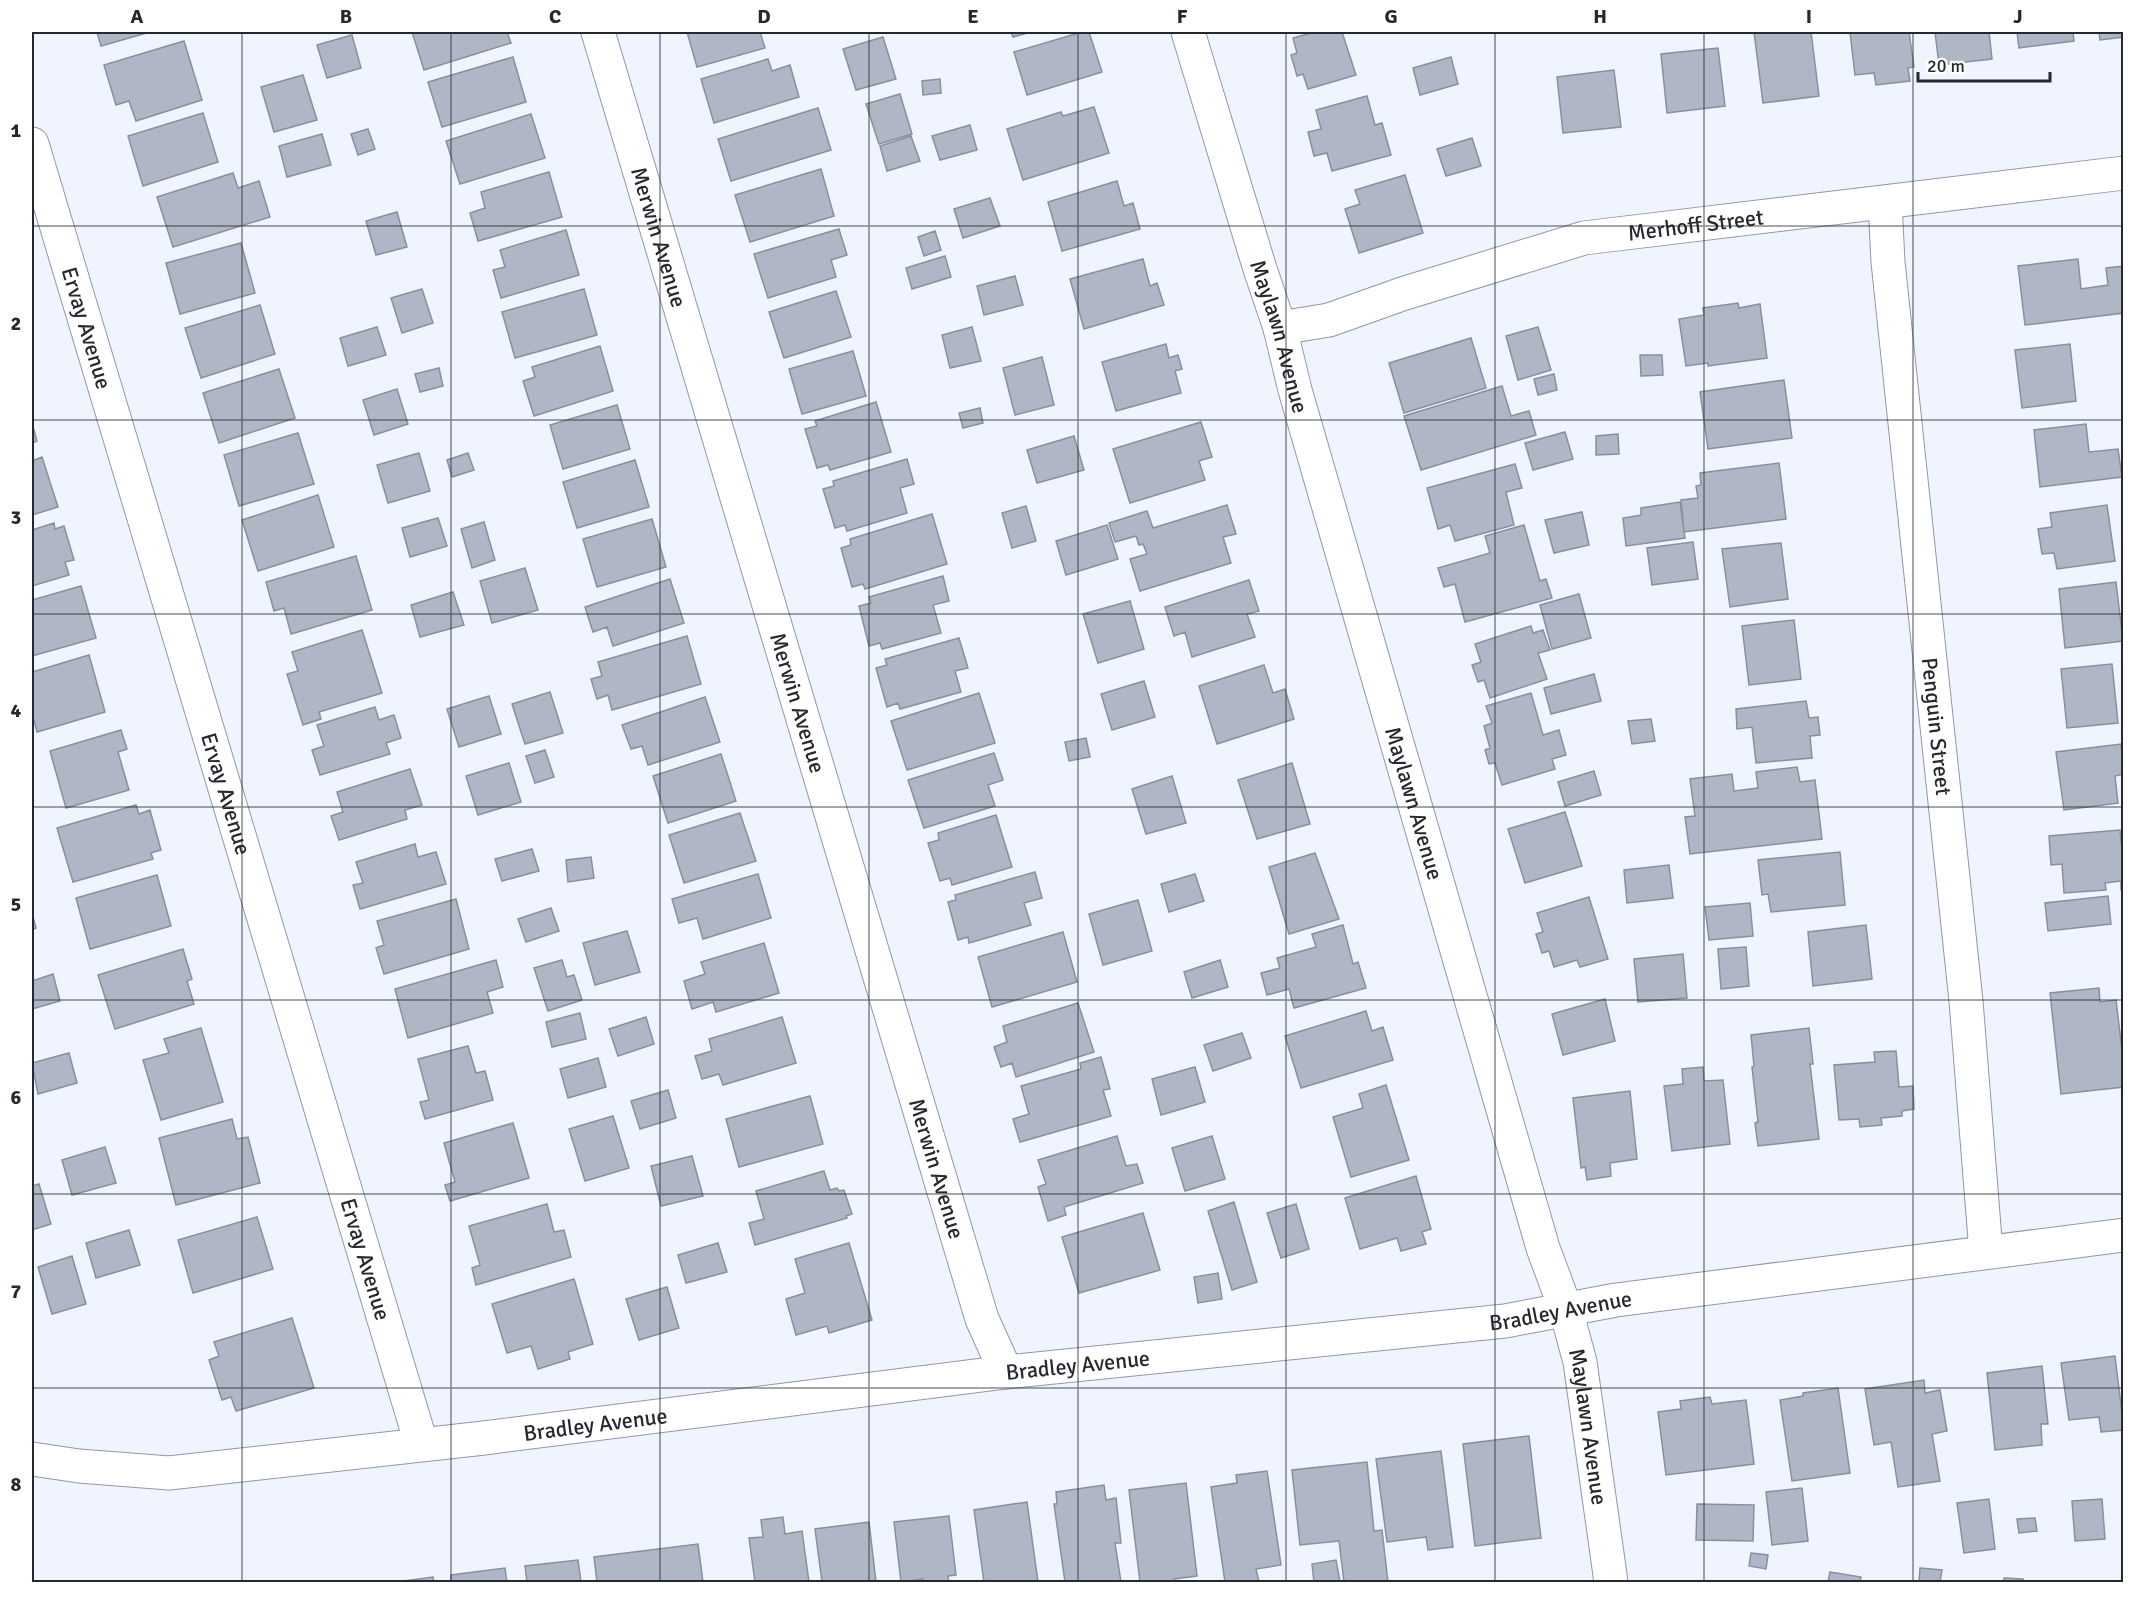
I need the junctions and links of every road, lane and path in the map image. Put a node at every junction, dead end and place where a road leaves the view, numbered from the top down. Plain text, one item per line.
1 (598, 32) edge
2 (1188, 32) edge
3 (32, 144) edge
4 (2124, 173) edge
5 (1885, 203) junction
6 (1280, 328) junction
7 (2124, 1235) edge
8 (1986, 1252) junction
9 (1566, 1310) junction
10 (1006, 1372) junction
11 (421, 1443) junction
12 (32, 1459) edge
13 (1611, 1582) edge

1 - 10 street, Merwin Avenue
2 - 6 street, Maylawn Avenue
3 - 11 street, Ervay Avenue
4 - 5 street, Merhoff Street
5 - 6 street, Merhoff Street
5 - 8 street, Penguin Street
6 - 9 street, Maylawn Avenue
7 - 8 street, Bradley Avenue
8 - 9 street, Bradley Avenue
9 - 10 street, Bradley Avenue
9 - 13 street, Maylawn Avenue
10 - 11 street, Bradley Avenue
11 - 12 street, Bradley Avenue

